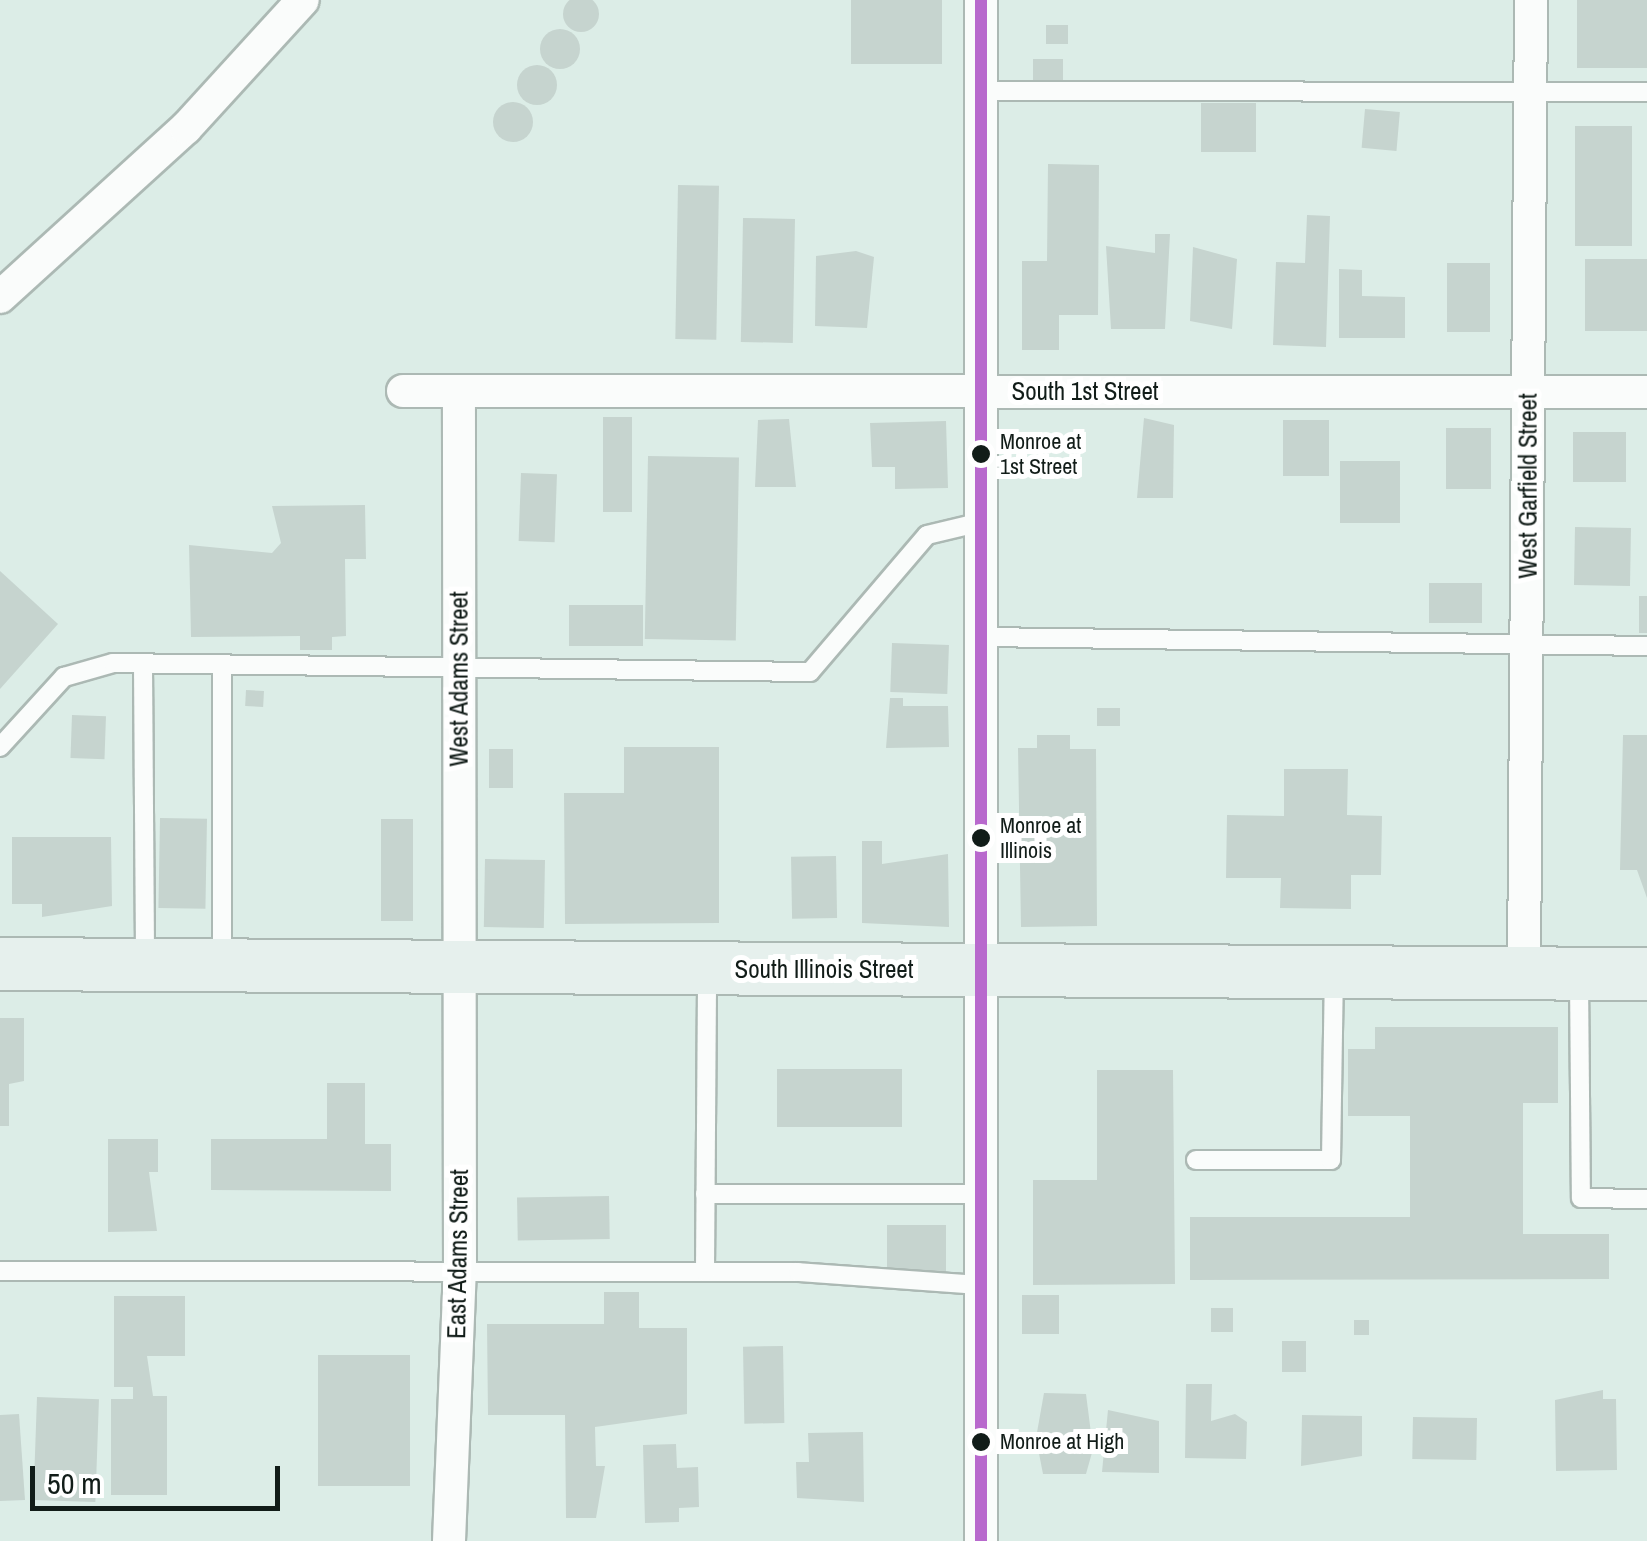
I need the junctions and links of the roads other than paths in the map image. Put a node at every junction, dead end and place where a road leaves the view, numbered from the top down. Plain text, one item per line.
1 (302, 0) edge
2 (981, 0) edge
3 (1531, 0) edge
4 (1530, 90) junction
5 (981, 91) junction
6 (1647, 92) edge
7 (0, 297) edge
8 (404, 392) dead end
9 (459, 392) junction
10 (981, 392) junction
11 (1528, 392) junction
12 (1647, 392) edge
13 (981, 522) junction
14 (981, 637) junction
15 (1528, 645) junction
16 (1647, 646) edge
17 (143, 664) junction
18 (222, 664) junction
19 (459, 666) junction
20 (0, 747) edge
21 (0, 964) edge
22 (146, 965) junction
23 (222, 966) junction
24 (459, 967) junction
25 (708, 968) junction
26 (981, 970) junction
27 (1334, 972) junction
28 (1524, 973) junction
29 (1579, 973) junction
30 (1647, 974) edge
31 (1196, 1160) dead end
32 (705, 1194) junction
33 (982, 1194) junction
34 (1647, 1199) edge
35 (0, 1270) edge
36 (460, 1272) junction
37 (705, 1272) junction
38 (981, 1285) junction
39 (449, 1541) edge
40 (981, 1541) edge

1 - 7 street
2 - 5 street
3 - 4 street, West Garfield Street
4 - 5 lane
4 - 6 lane
4 - 11 street, West Garfield Street
5 - 10 street
8 - 9 street, South 1st Street
9 - 10 street, South 1st Street
9 - 19 street, West Adams Street
10 - 11 street, South 1st Street
10 - 13 street
11 - 12 street, South 1st Street
11 - 15 street, West Garfield Street
13 - 14 street
13 - 19 lane
14 - 15 lane
14 - 26 street
15 - 16 lane
15 - 28 street, West Garfield Street
17 - 18 lane
17 - 20 lane
17 - 22 lane
18 - 19 lane
18 - 23 lane
19 - 24 street, West Adams Street
21 - 22 main road, South Illinois Street
22 - 23 main road, South Illinois Street
23 - 24 main road, South Illinois Street
24 - 25 main road, South Illinois Street
24 - 36 street, East Adams Street
25 - 26 main road, South Illinois Street
25 - 32 lane
26 - 27 main road, South Illinois Street
26 - 33 street
27 - 28 main road, South Illinois Street
27 - 31 lane
28 - 29 main road, South Illinois Street
29 - 30 main road, South Illinois Street
29 - 34 lane
32 - 33 lane
32 - 37 lane
33 - 38 street
35 - 36 lane
36 - 37 lane
36 - 39 street, East Adams Street
37 - 38 lane
38 - 40 street

